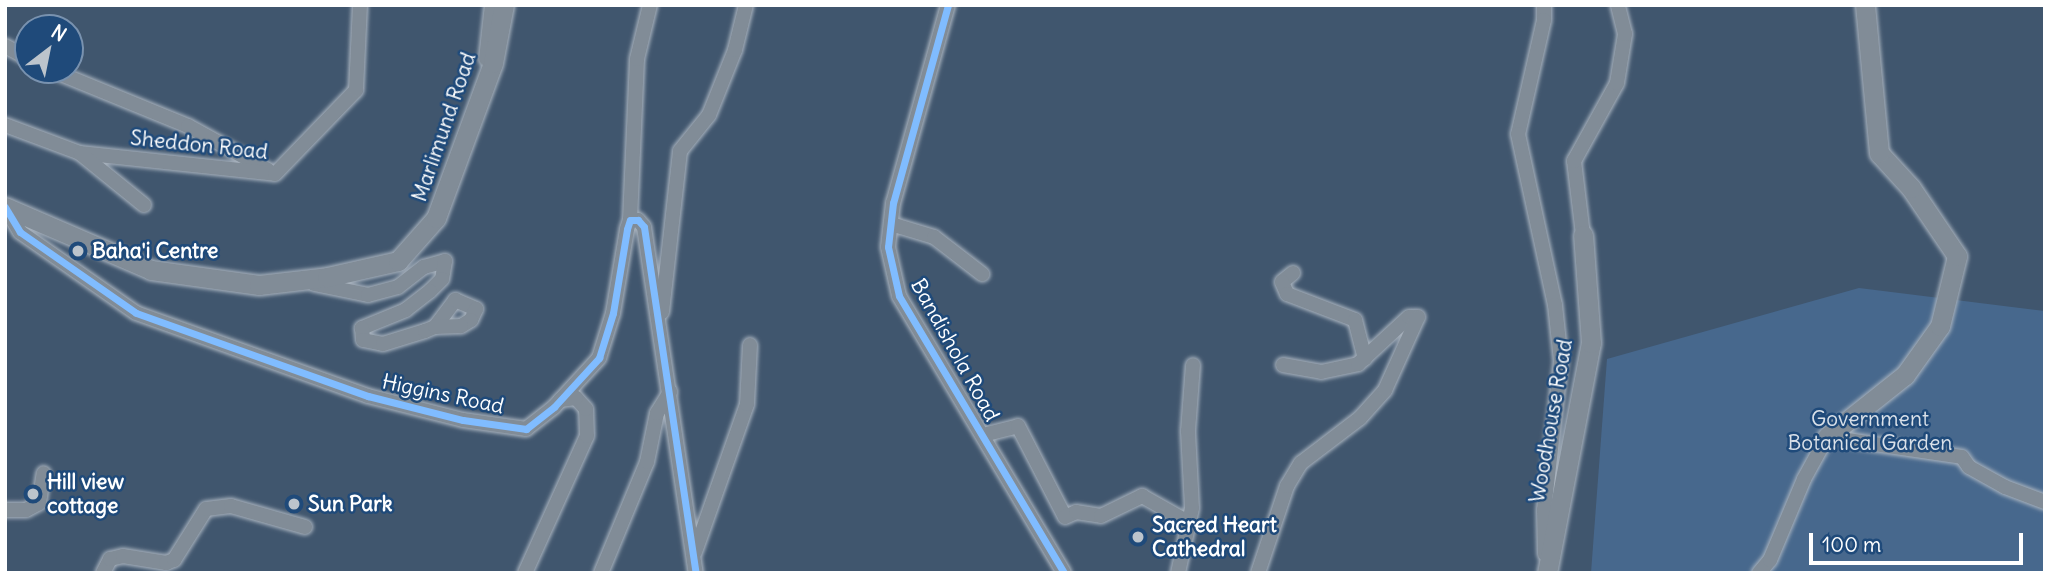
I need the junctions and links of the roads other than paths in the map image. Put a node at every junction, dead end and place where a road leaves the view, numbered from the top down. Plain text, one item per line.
1 (360, 5) edge
2 (492, 5) edge
3 (504, 5) edge
4 (650, 5) edge
5 (746, 5) edge
6 (948, 5) edge
7 (1544, 5) edge
8 (1618, 5) edge
9 (1865, 5) edge
10 (485, 78) junction
11 (84, 83) edge
12 (5, 125) edge
13 (80, 153) junction
14 (275, 174) junction
15 (144, 205) dead end
16 (6, 207) edge
17 (631, 220) junction
18 (891, 224) junction
19 (1583, 235) joint
20 (1293, 273) dead end
21 (982, 274) dead end
22 (285, 280) junction
23 (435, 327) dead end
24 (660, 327) junction
25 (750, 345) dead end
26 (1365, 359) junction
27 (1192, 365) dead end
28 (1283, 365) dead end
29 (670, 392) junction
30 (560, 400) junction
31 (983, 435) junction
32 (1827, 437) junction
33 (44, 473) dead end
34 (2045, 502) edge
35 (5, 510) edge
36 (1188, 522) junction
37 (306, 527) dead end
38 (694, 557) junction
39 (171, 566) edge
40 (103, 573) edge
41 (525, 573) edge
42 (601, 573) edge
43 (696, 573) edge
44 (1064, 573) edge
45 (1178, 573) edge
46 (1258, 573) edge
47 (1546, 573) edge
48 (1759, 573) edge

1 - 14 street, Sheddon Road
2 - 10 street
3 - 10 street, Marlimund Road
4 - 17 street, Higgins Road
5 - 24 street
6 - 18 street, Bandishola Road
7 - 47 street
8 - 19 street
9 - 32 street
10 - 22 street, Marlimund Road
11 - 14 street
12 - 13 street, Sheddon Road
13 - 14 street, Sheddon Road
13 - 15 street
16 - 22 street, Marlimund Road
16 - 30 street, Higgins Road
17 - 24 street
17 - 30 street, Higgins Road
18 - 21 street
18 - 31 street, Bandishola Road
19 - 47 street, Woodhouse Road
20 - 26 street
22 - 23 street
24 - 29 street
25 - 38 street
26 - 28 street
26 - 46 street
27 - 36 street
29 - 38 street
29 - 42 street
30 - 41 street
31 - 36 street
31 - 44 street, Bandishola Road
32 - 34 street
32 - 48 street
33 - 35 street
36 - 45 street
37 - 39 street
38 - 43 street
39 - 40 street

